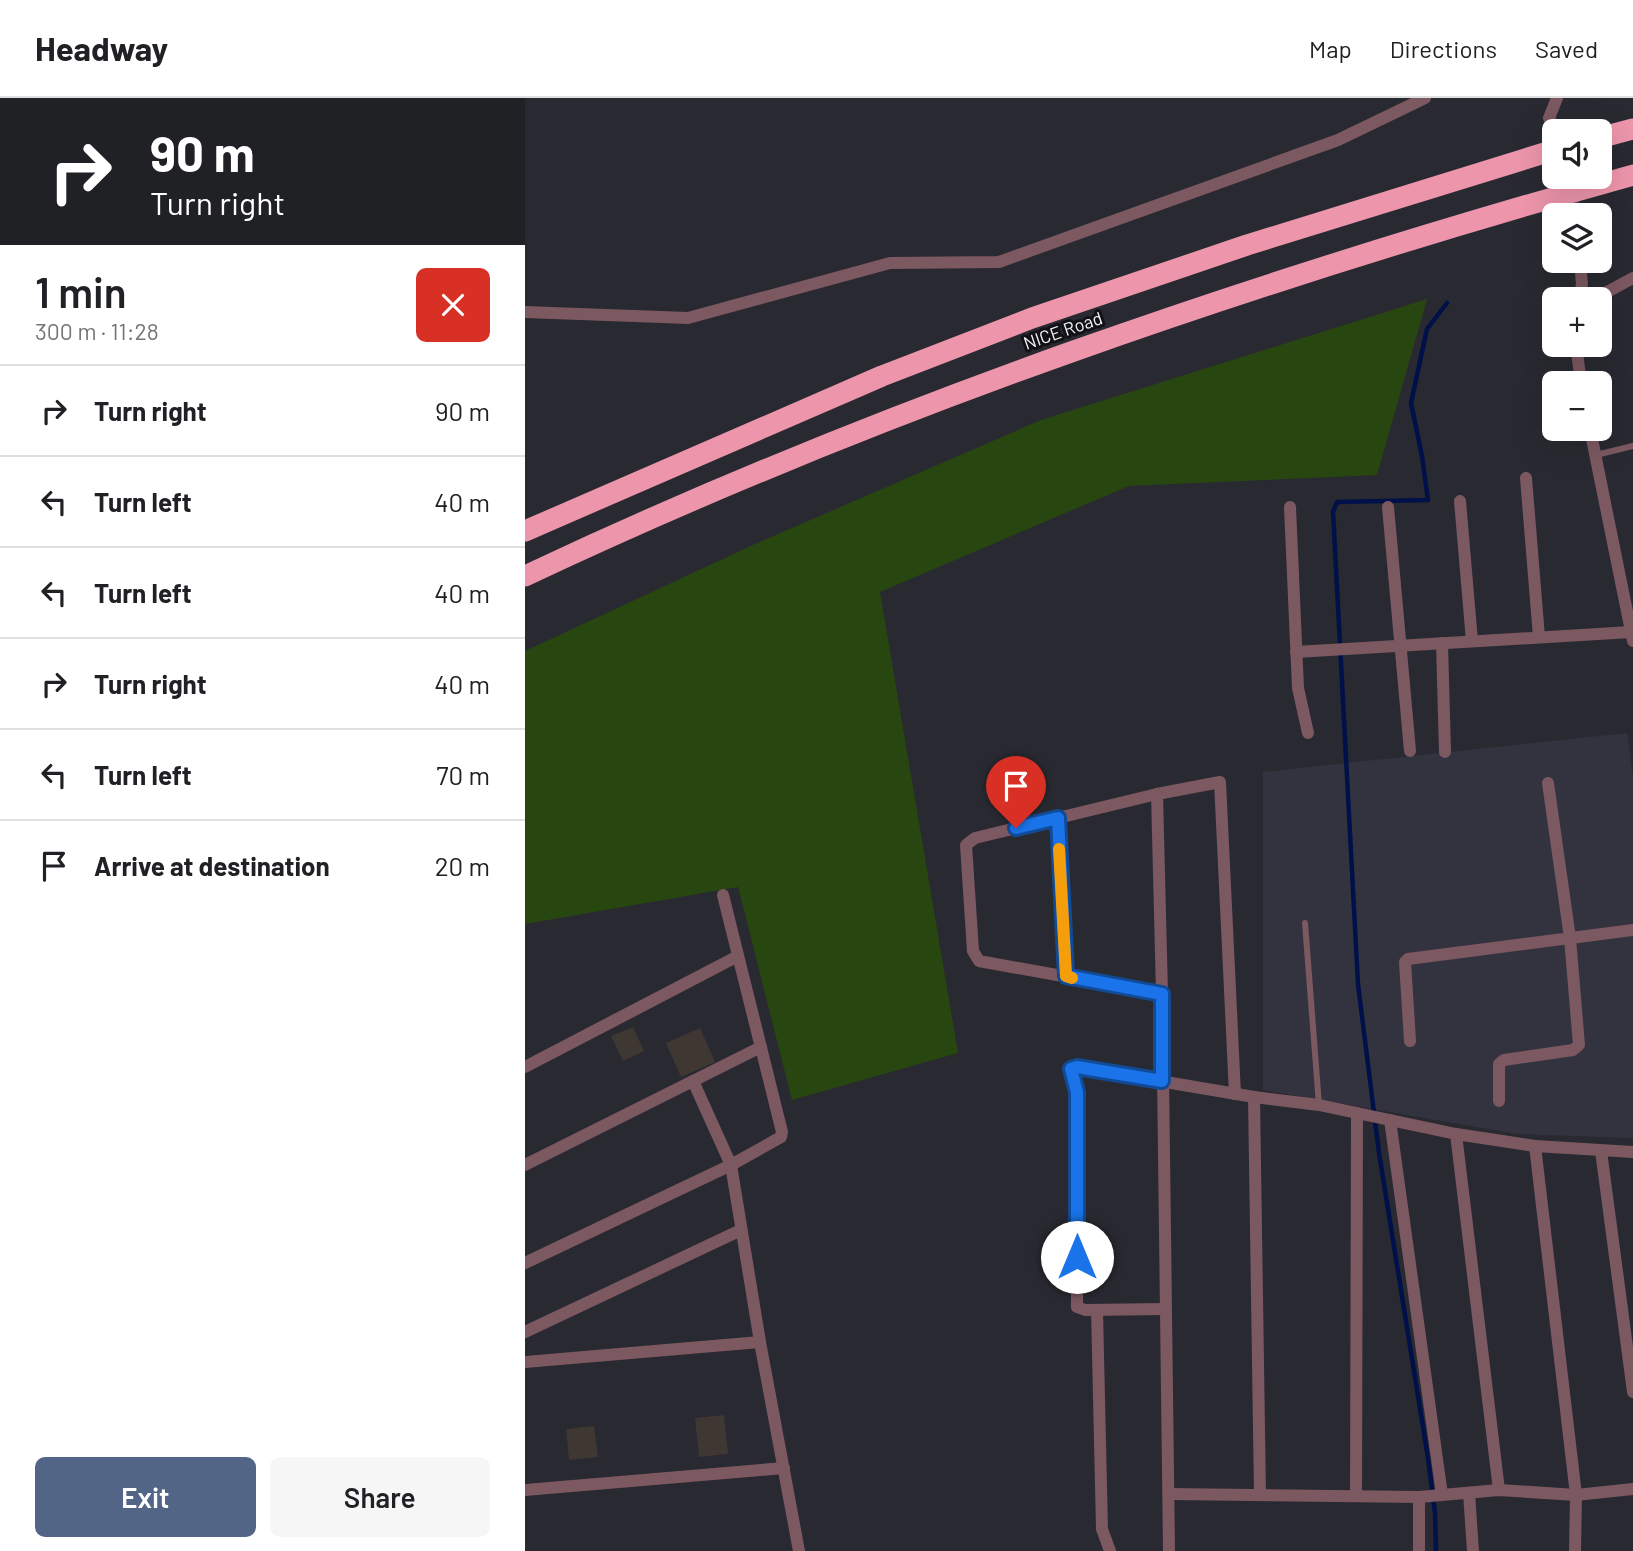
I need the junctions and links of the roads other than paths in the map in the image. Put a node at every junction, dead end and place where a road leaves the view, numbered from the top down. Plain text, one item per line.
1 (1425, 98) edge
2 (1557, 98) edge
3 (1550, 119) edge
4 (1633, 129) edge
5 (1612, 135) edge
6 (1542, 154) edge
7 (1633, 175) edge
8 (1633, 278) edge
9 (1612, 289) edge
10 (525, 312) edge
11 (1593, 441) edge
12 (1633, 446) edge
13 (1596, 455) junction
14 (1526, 478) dead end
15 (1459, 500) dead end
16 (1290, 507) dead end
17 (1388, 507) dead end
18 (525, 531) edge
19 (525, 576) edge
20 (1632, 636) edge
21 (1539, 637) junction
22 (1472, 641) junction
23 (1442, 642) junction
24 (1401, 645) junction
25 (1296, 652) junction
26 (1308, 733) dead end
27 (1410, 751) dead end
28 (1445, 751) dead end
29 (1548, 783) dead end
30 (1157, 794) junction
31 (1058, 818) junction
32 (723, 895) dead end
33 (1305, 923) dead end
34 (1633, 930) edge
35 (1570, 938) junction
36 (738, 956) junction
37 (1066, 976) junction
38 (1162, 994) junction
39 (1411, 1041) dead end
40 (761, 1047) junction
41 (525, 1067) edge
42 (693, 1081) junction
43 (1162, 1081) junction
44 (1235, 1094) junction
45 (1254, 1097) junction
46 (1499, 1101) dead end
47 (1319, 1105) junction
48 (1357, 1113) junction
49 (1390, 1120) junction
50 (1456, 1134) junction
51 (1535, 1146) junction
52 (1601, 1151) junction
53 (1633, 1152) edge
54 (525, 1165) edge
55 (731, 1166) junction
56 (741, 1230) junction
57 (525, 1263) edge
58 (1166, 1309) junction
59 (1097, 1310) junction
60 (525, 1332) edge
61 (760, 1342) junction
62 (525, 1362) edge
63 (1633, 1392) edge
64 (785, 1468) junction
65 (1633, 1489) edge
66 (525, 1490) edge
67 (1500, 1490) junction
68 (1469, 1493) junction
69 (1170, 1494) junction
70 (1576, 1494) junction
71 (1261, 1495) junction
72 (1442, 1495) junction
73 (1356, 1496) junction
74 (1419, 1497) junction
75 (799, 1551) edge
76 (1110, 1551) edge
77 (1170, 1551) edge
78 (1419, 1551) edge
79 (1473, 1551) edge
80 (1575, 1551) edge

1 - 10 street
2 - 3 street
4 - 5 highway
6 - 18 highway, NICE Road
7 - 19 highway, NICE Road
8 - 9 street
11 - 13 street
12 - 13 lane
13 - 20 street
14 - 21 street
15 - 22 street
16 - 25 street
17 - 24 street
20 - 21 street
21 - 22 street
22 - 23 street
23 - 24 street
23 - 28 street
24 - 25 street
24 - 27 street
25 - 26 street
29 - 35 street
30 - 31 street
30 - 38 street
30 - 44 street
31 - 37 lane
31 - 37 street
32 - 36 street
33 - 47 lane
34 - 35 street
35 - 39 street
35 - 46 street
36 - 40 street
36 - 41 street
37 - 38 street
38 - 43 street
40 - 42 street
40 - 55 street
42 - 54 street
42 - 55 street
43 - 44 street
43 - 58 street
43 - 59 street
44 - 45 street
45 - 47 street
45 - 71 street
47 - 48 street
48 - 49 street
48 - 73 street
49 - 50 street
49 - 72 street
50 - 51 street
50 - 67 street
51 - 52 street
51 - 70 street
52 - 53 street
52 - 63 street
55 - 56 street
55 - 57 street
56 - 60 street
56 - 61 street
58 - 59 street
58 - 69 street
59 - 76 street
61 - 62 street
61 - 64 street
64 - 66 street
64 - 75 street
65 - 70 street
67 - 68 street
67 - 70 street
68 - 72 street
68 - 79 street
69 - 71 street
69 - 77 street
70 - 80 street
71 - 73 street
72 - 74 street
73 - 74 street
74 - 78 street

